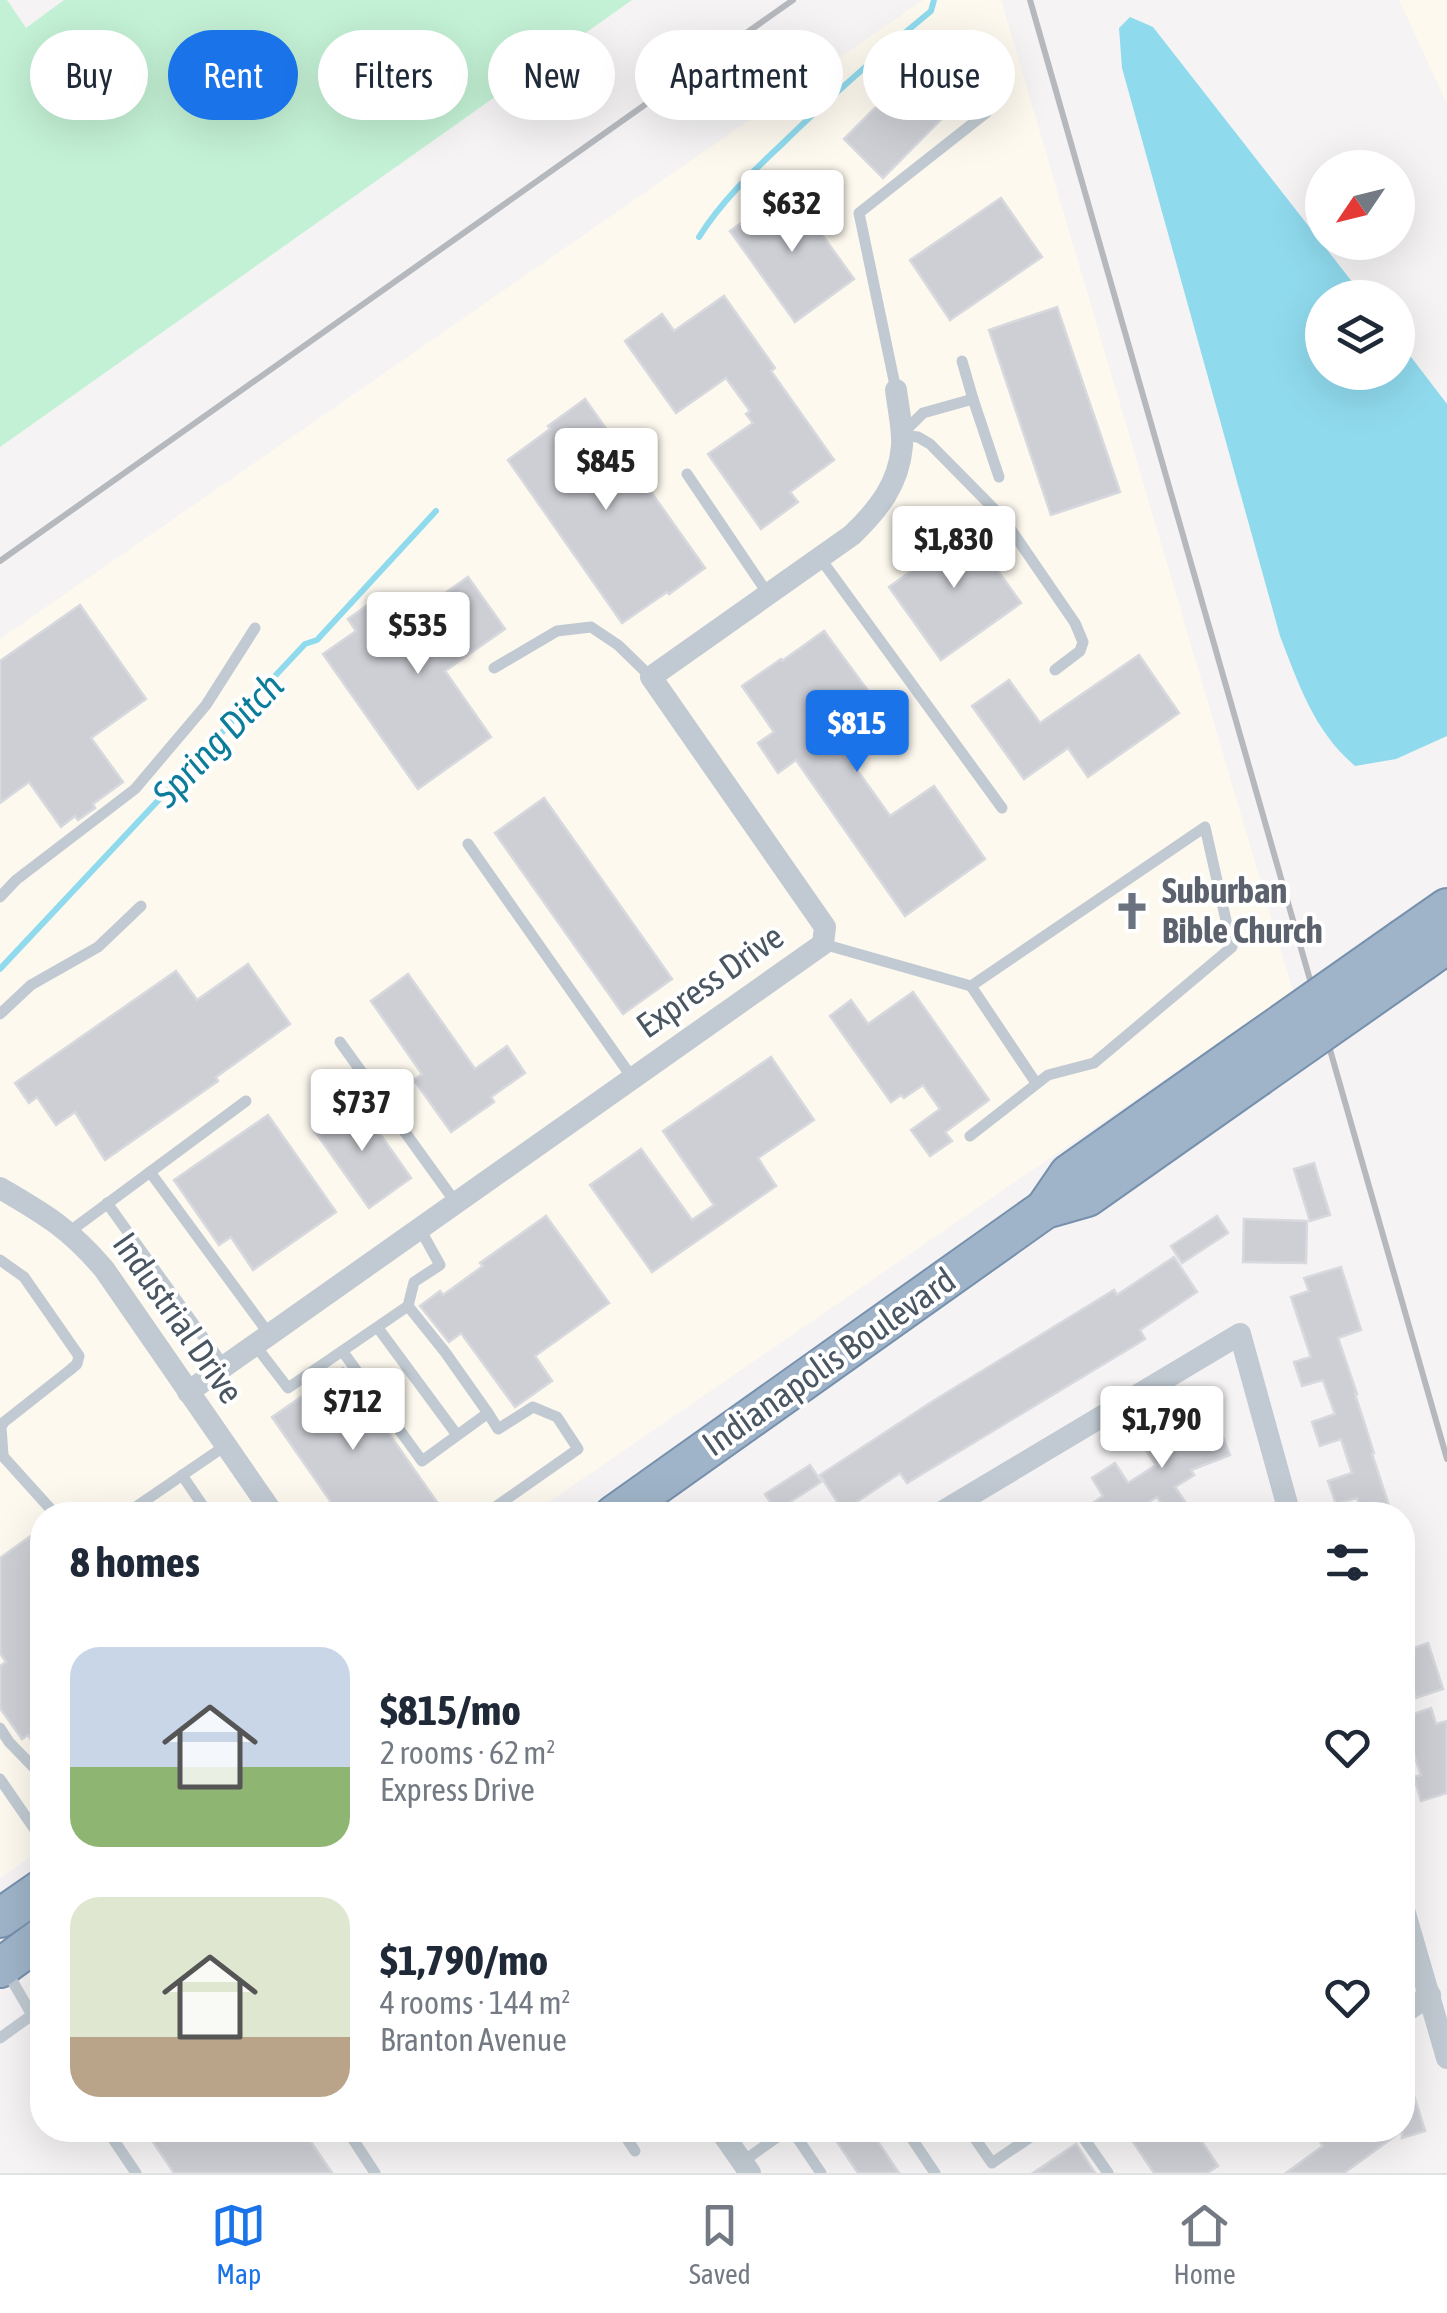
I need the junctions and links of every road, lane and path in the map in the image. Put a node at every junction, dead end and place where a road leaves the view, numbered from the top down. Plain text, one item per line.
1 (976, 120) edge
2 (962, 362) dead end
3 (896, 390) joint
4 (973, 399) junction
5 (901, 436) junction
6 (687, 474) dead end
7 (999, 476) dead end
8 (820, 558) junction
9 (768, 594) junction
10 (255, 628) dead end
11 (494, 668) dead end
12 (1054, 670) dead end
13 (652, 677) junction
14 (1002, 808) dead end
15 (468, 844) dead end
16 (0, 896) edge
17 (141, 906) dead end
18 (1447, 908) edge
19 (824, 944) junction
20 (1425, 947) edge
21 (971, 986) junction
22 (0, 1014) edge
23 (340, 1042) dead end
24 (633, 1078) junction
25 (1036, 1083) junction
26 (246, 1101) dead end
27 (970, 1136) dead end
28 (150, 1172) junction
29 (0, 1188) edge
30 (106, 1204) junction
31 (456, 1204) junction
32 (420, 1229) junction
33 (69, 1232) junction
34 (0, 1260) edge
35 (408, 1306) junction
36 (378, 1328) junction
37 (262, 1339) junction
38 (343, 1352) junction
39 (225, 1366) junction
40 (188, 1392) junction
41 (488, 1413) junction
42 (457, 1435) junction
43 (226, 1446) junction
44 (2, 1454) edge
45 (182, 1476) junction
46 (44, 1502) edge
47 (143, 1502) edge
48 (200, 1502) edge
49 (265, 1502) edge
50 (503, 1502) edge
51 (632, 1502) edge
52 (959, 1502) edge
53 (1286, 1502) edge
54 (0, 1728) edge
55 (30, 1764) edge
56 (0, 1780) edge
57 (30, 1823) edge
58 (30, 1897) edge
59 (0, 1918) edge
60 (1415, 1945) edge
61 (30, 1946) edge
62 (2, 1966) edge
63 (1430, 1995) junction
64 (30, 2002) edge
65 (1415, 2005) edge
66 (30, 2016) edge
67 (0, 2038) edge
68 (1447, 2058) edge
69 (115, 2142) edge
70 (355, 2142) edge
71 (630, 2142) edge
72 (728, 2142) edge
73 (773, 2142) edge
74 (800, 2142) edge
75 (914, 2142) edge
76 (978, 2142) edge
77 (1026, 2142) edge
78 (1086, 2142) edge
79 (636, 2150) dead end
80 (746, 2167) edge
81 (994, 2168) edge
82 (136, 2173) edge
83 (375, 2173) edge
84 (821, 2173) edge
85 (935, 2173) edge
86 (1108, 2173) edge

1 - 3 lane
2 - 4 lane
3 - 5 street
4 - 5 lane
4 - 7 lane
5 - 8 street
5 - 12 lane
6 - 9 lane
8 - 9 street
8 - 14 lane
9 - 13 street
10 - 16 lane
11 - 13 lane
13 - 19 street, Express Drive
15 - 24 lane
17 - 22 lane
18 - 20 highway, Indianapolis Boulevard
19 - 21 lane
19 - 24 street, Express Drive
20 - 51 highway, Indianapolis Boulevard, bridge
21 - 25 lane
21 - 25 lane
23 - 31 lane
24 - 31 street, Express Drive
25 - 27 lane
26 - 28 lane
28 - 30 lane
28 - 37 lane
29 - 33 street, Industrial Drive
30 - 33 lane
30 - 39 lane
31 - 32 street, Express Drive
32 - 35 lane
32 - 37 street, Express Drive
33 - 40 street, Industrial Drive
34 - 44 lane
35 - 36 lane
35 - 41 lane
36 - 38 lane
36 - 42 lane
37 - 38 lane
37 - 39 street, Express Drive
38 - 42 lane
39 - 40 street, Express Drive
40 - 43 street, Industrial Drive
41 - 42 lane
41 - 50 lane
43 - 45 lane
43 - 49 street, Industrial Drive
44 - 46 lane
45 - 47 lane
45 - 48 lane
52 - 53 street
54 - 55 lane
56 - 57 lane
58 - 59 highway
60 - 63 street
61 - 62 highway
62 - 64 lane
63 - 65 street
63 - 68 street
66 - 67 lane
69 - 82 lane
70 - 83 lane
71 - 79 lane
72 - 80 street
73 - 80 lane
74 - 84 lane
75 - 85 lane
76 - 81 lane
77 - 81 lane
78 - 86 lane

